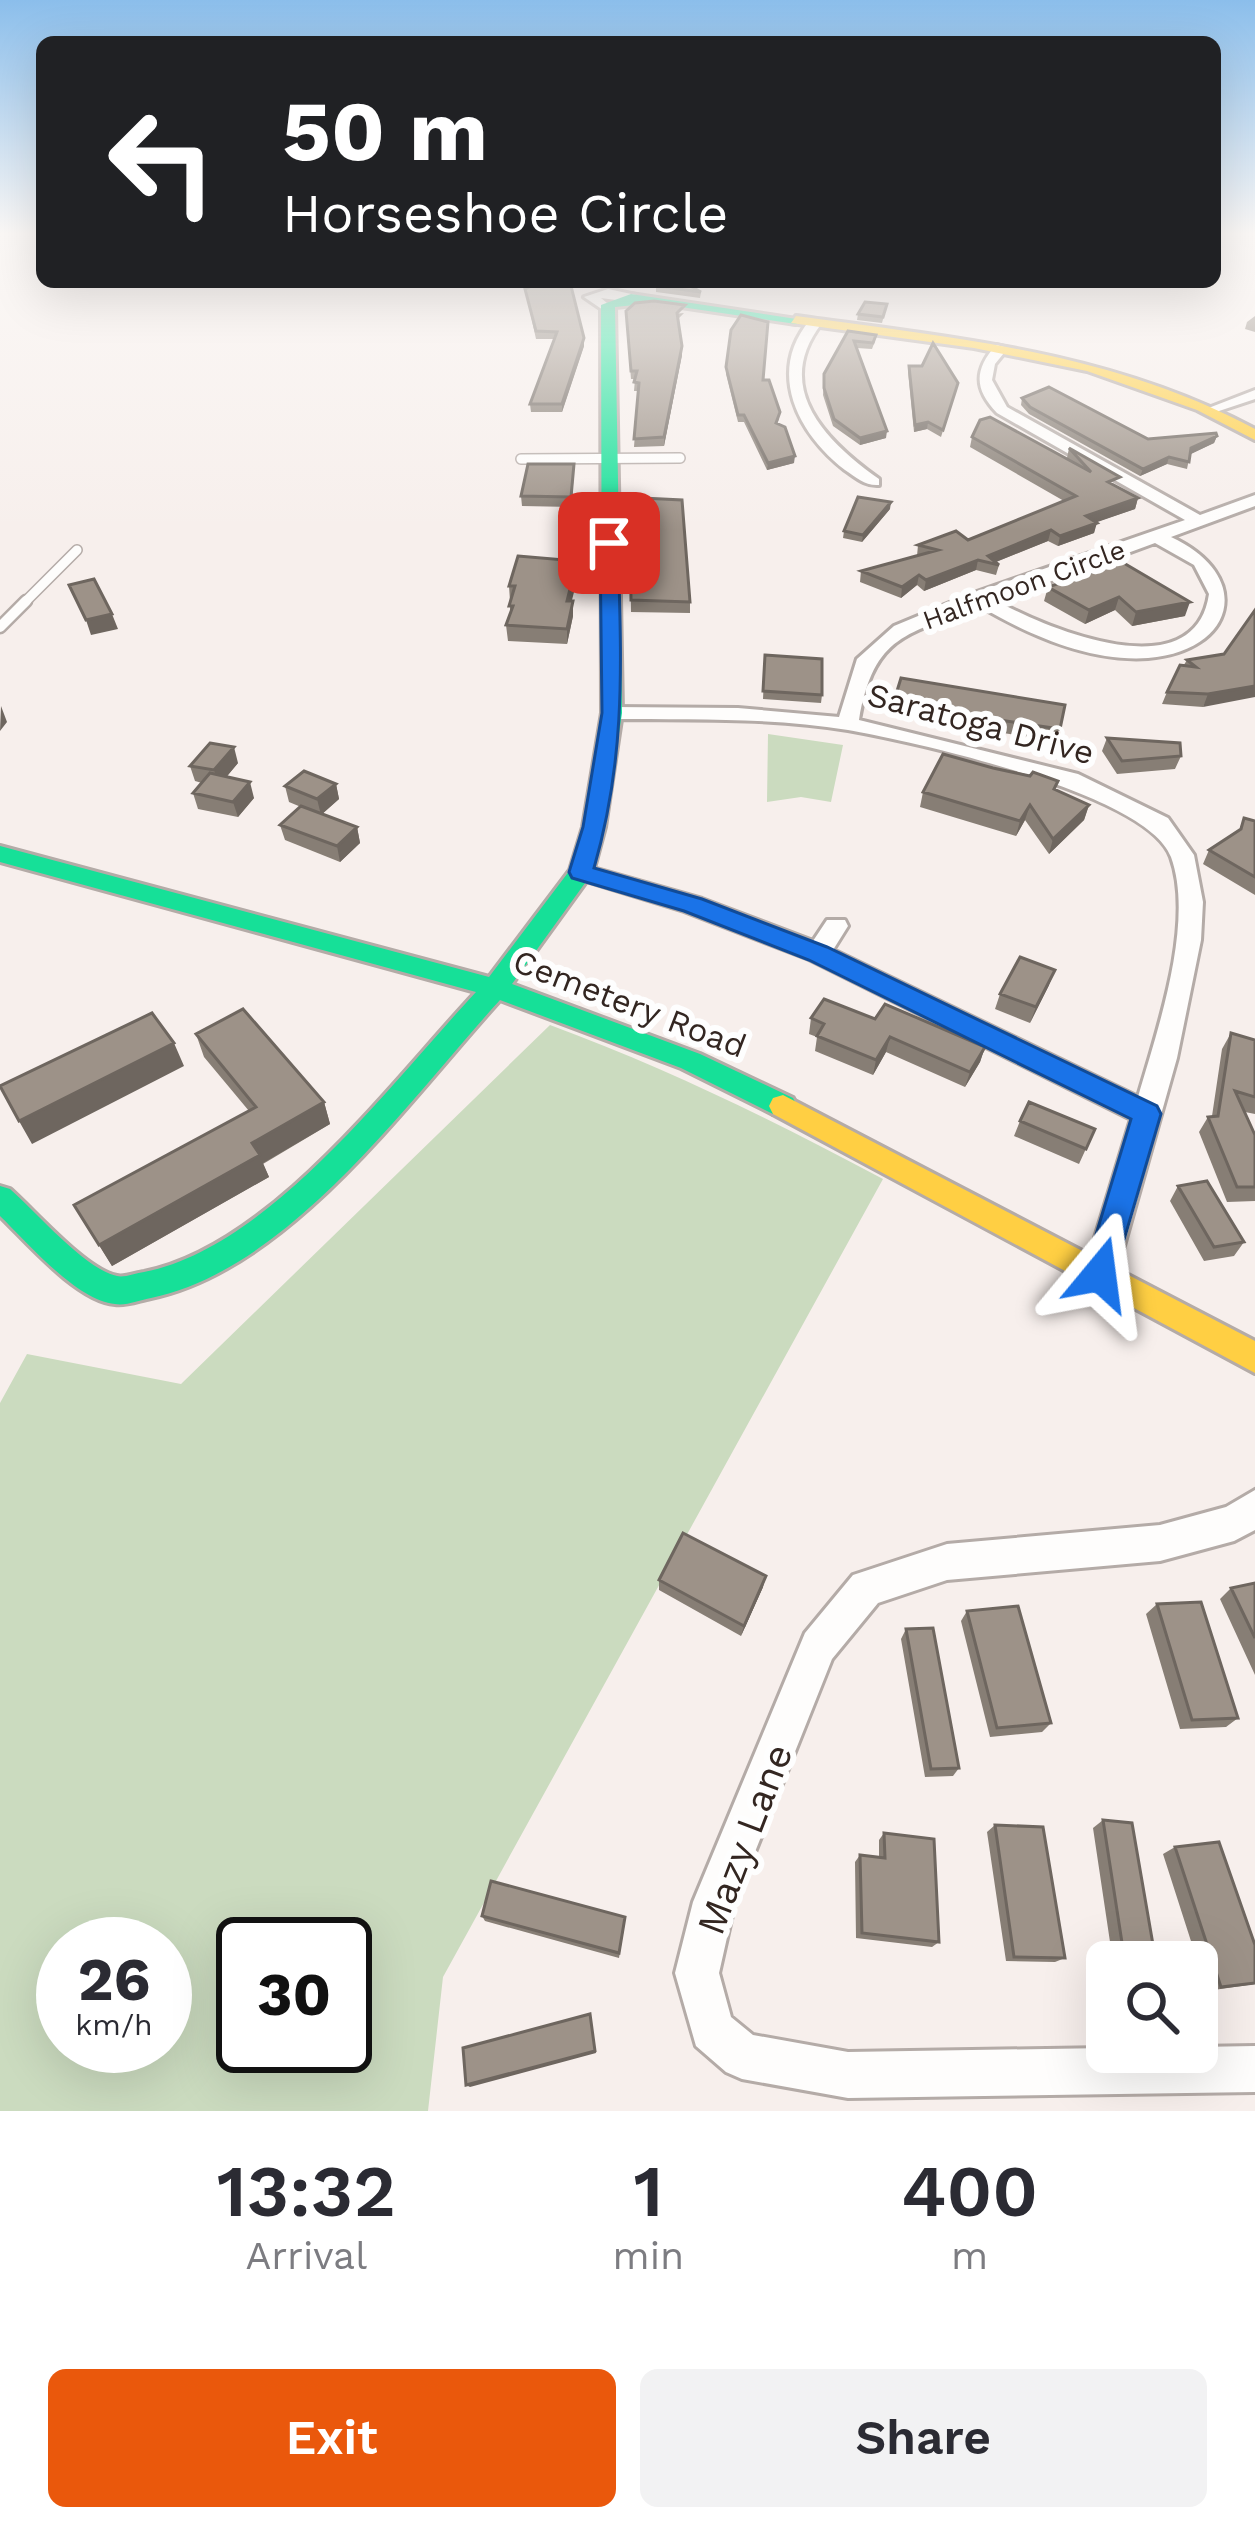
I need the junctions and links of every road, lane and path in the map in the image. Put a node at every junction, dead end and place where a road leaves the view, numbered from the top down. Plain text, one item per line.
1 (617, 333) edge
2 (808, 333) edge
3 (886, 333) edge
4 (1001, 348) junction
5 (1255, 394) edge
6 (1213, 409) junction
7 (1255, 435) edge
8 (607, 458) junction
9 (680, 458) dead end
10 (521, 459) dead end
11 (873, 482) dead end
12 (1255, 500) edge
13 (1197, 520) junction
14 (1159, 538) junction
15 (77, 550) dead end
16 (978, 598) junction
17 (0, 627) edge
18 (612, 713) junction
19 (848, 724) junction
20 (1186, 815) dead end
21 (1160, 823) junction
22 (0, 854) edge
23 (581, 872) junction
24 (836, 926) dead end
25 (818, 953) junction
26 (494, 988) junction
27 (1147, 1114) junction
28 (0, 1198) edge
29 (1100, 1274) junction
30 (1255, 1358) edge
31 (1255, 1508) edge
32 (1255, 2069) edge

1 - 8 street
2 - 11 street
3 - 4 street
4 - 6 street
4 - 13 street
5 - 6 street
6 - 7 street
8 - 9 lane
8 - 10 lane
8 - 18 street
12 - 13 street, Halfmoon Circle
13 - 14 street, Halfmoon Circle
14 - 16 street, Halfmoon Circle
14 - 16 street
15 - 17 lane
16 - 19 street, Halfmoon Circle
18 - 19 street, Saratoga Drive
18 - 23 street
19 - 21 street, Saratoga Drive
20 - 21 street
21 - 27 street
22 - 26 street, Cemetery Road
23 - 25 street
23 - 26 street
24 - 25 street
25 - 27 street
26 - 28 street
26 - 29 street, Cemetery Road
27 - 29 street
29 - 30 street, Cemetery Road
31 - 32 street, Mazy Lane

